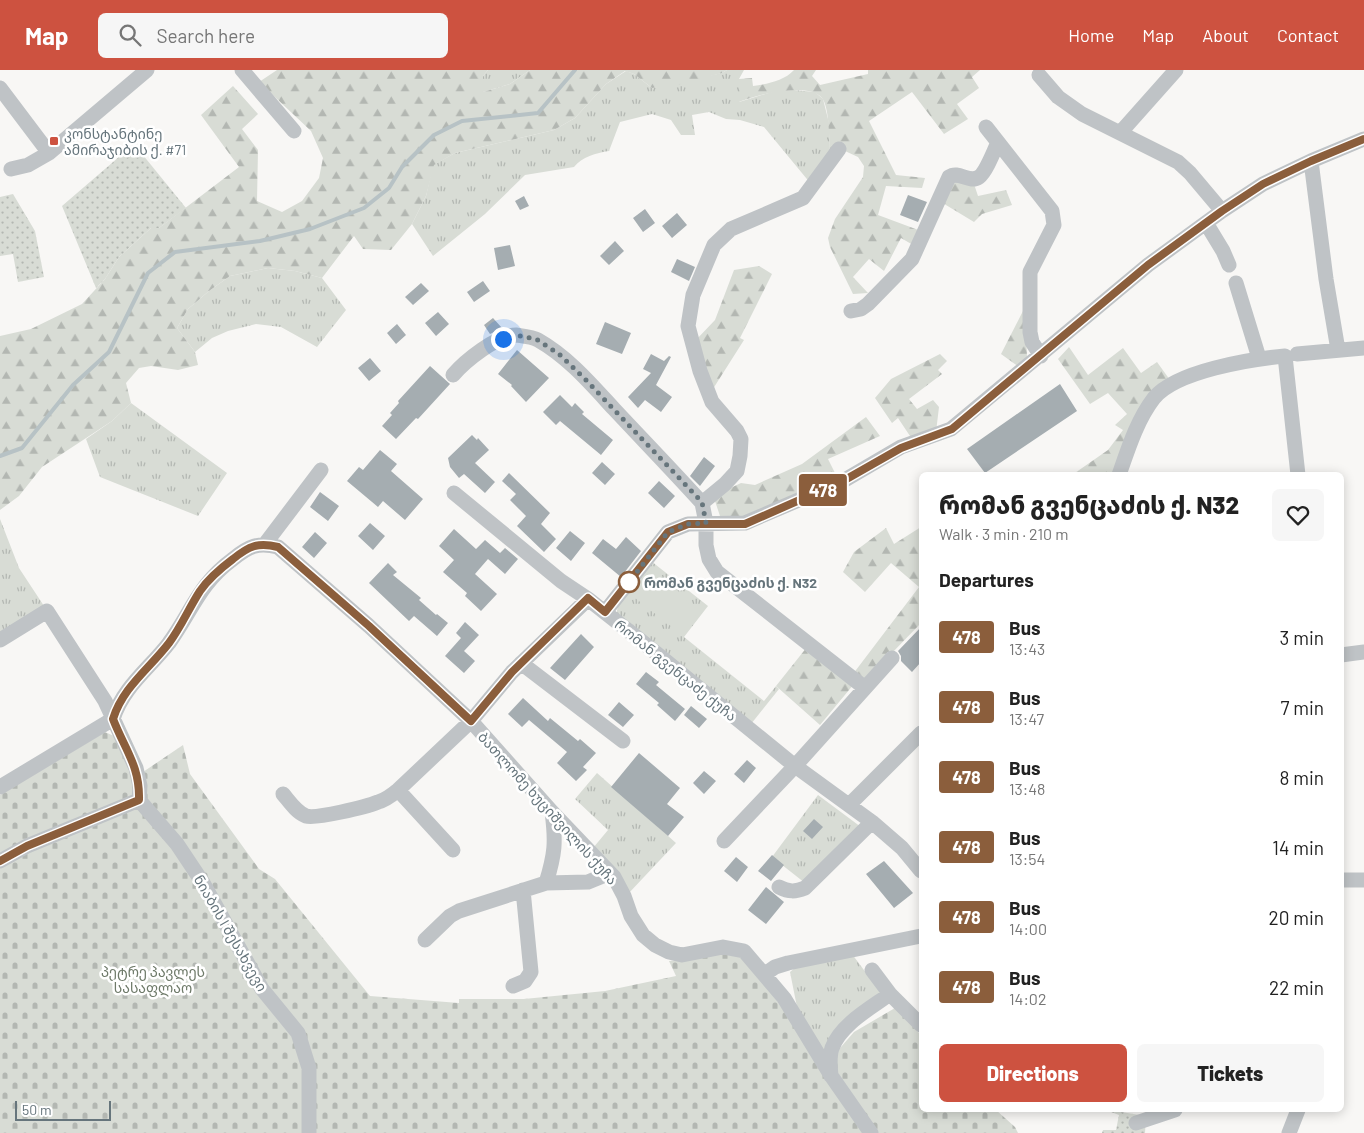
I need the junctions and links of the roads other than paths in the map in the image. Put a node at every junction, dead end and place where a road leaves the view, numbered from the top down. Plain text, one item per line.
1 (147, 70) edge
2 (242, 70) edge
3 (1176, 70) edge
4 (1039, 75) dead end
5 (0, 88) edge
6 (986, 127) dead end
7 (294, 131) dead end
8 (1120, 133) junction
9 (1364, 139) edge
10 (998, 142) junction
11 (839, 149) dead end
12 (49, 153) junction
13 (1311, 161) junction
14 (11, 170) dead end
15 (1222, 211) junction
16 (1206, 223) junction
17 (1228, 265) dead end
18 (1236, 283) dead end
19 (851, 311) dead end
20 (1364, 348) edge
21 (1338, 350) junction
22 (1291, 355) junction
23 (1041, 356) junction
24 (1259, 358) junction
25 (453, 375) dead end
26 (321, 470) dead end
27 (1120, 472) edge
28 (1298, 472) edge
29 (454, 493) dead end
30 (702, 502) junction
31 (706, 523) junction
32 (265, 544) junction
33 (588, 598) junction
34 (605, 612) junction
35 (0, 640) edge
36 (1364, 652) edge
37 (1344, 655) edge
38 (892, 658) dead end
39 (521, 663) junction
40 (865, 688) junction
41 (113, 719) junction
42 (471, 721) junction
43 (919, 735) edge
44 (623, 742) dead end
45 (794, 766) junction
46 (0, 787) edge
47 (398, 790) junction
48 (283, 794) dead end
49 (139, 800) junction
50 (849, 805) junction
51 (552, 812) junction
52 (872, 822) junction
53 (724, 841) dead end
54 (453, 850) dead end
55 (0, 861) edge
56 (919, 869) edge
57 (610, 873) junction
58 (1344, 880) edge
59 (1364, 880) edge
60 (546, 883) junction
61 (779, 887) dead end
62 (523, 890) junction
63 (919, 936) edge
64 (425, 940) dead end
65 (872, 970) dead end
66 (765, 974) junction
67 (513, 986) dead end
68 (890, 994) junction
69 (919, 1023) edge
70 (832, 1077) junction
71 (1168, 1112) edge
72 (1297, 1112) edge
73 (1136, 1123) dead end
74 (309, 1133) edge
75 (871, 1133) edge
76 (1288, 1133) edge

1 - 12 street
2 - 7 street
3 - 8 street
4 - 8 street
5 - 12 street
6 - 10 street
8 - 15 street
9 - 13 street, რომან გვენცაძე ქუჩა
10 - 19 street
10 - 23 street
11 - 30 street
12 - 14 street
13 - 15 street, რომან გვენცაძე ქუჩა
13 - 21 street
15 - 16 street, რომან გვენცაძე ქუჩა
16 - 17 street
16 - 23 street, რომან გვენცაძე ქუჩა
18 - 24 street
20 - 21 street
21 - 22 street
22 - 24 street
22 - 28 street
23 - 31 street, რომან გვენცაძე ქუჩა
24 - 27 street
25 - 30 street
26 - 32 street
29 - 33 street
30 - 31 street
31 - 34 street, რომან გვენცაძე ქუჩა
31 - 40 street
32 - 41 street
32 - 42 street, ბათლომე ხუციშვილის ქუჩა
33 - 34 street
33 - 39 street
34 - 45 street, რომან გვენცაძე ქუჩა
35 - 41 street
36 - 37 street
38 - 40 street
39 - 42 street
39 - 44 street
40 - 45 street
41 - 46 street
41 - 49 street
42 - 47 street
42 - 51 street, ბათლომე ხუციშვილის ქუჩა
43 - 50 street
45 - 50 street, რომან გვენცაძე ქუჩა
45 - 53 street
47 - 48 street
47 - 54 street
49 - 55 street
49 - 74 street, ნიაბის I შესახვევი
50 - 52 street, რომან გვენცაძე ქუჩა
51 - 57 street, ბათლომე ხუციშვილის ქუჩა
51 - 60 street
52 - 56 street, რომან გვენცაძე ქუჩა
52 - 61 street
57 - 60 street
57 - 66 street, ბათლომე ხუციშვილის ქუჩა
58 - 59 street
60 - 62 street
62 - 64 street
62 - 67 street
63 - 66 street
65 - 68 street
66 - 70 street, ბათლომე ხუციშვილის ქუჩა
68 - 69 street
68 - 70 street
70 - 75 street, ბათლომე ხუციშვილის ქუჩა
71 - 73 street
72 - 76 street

